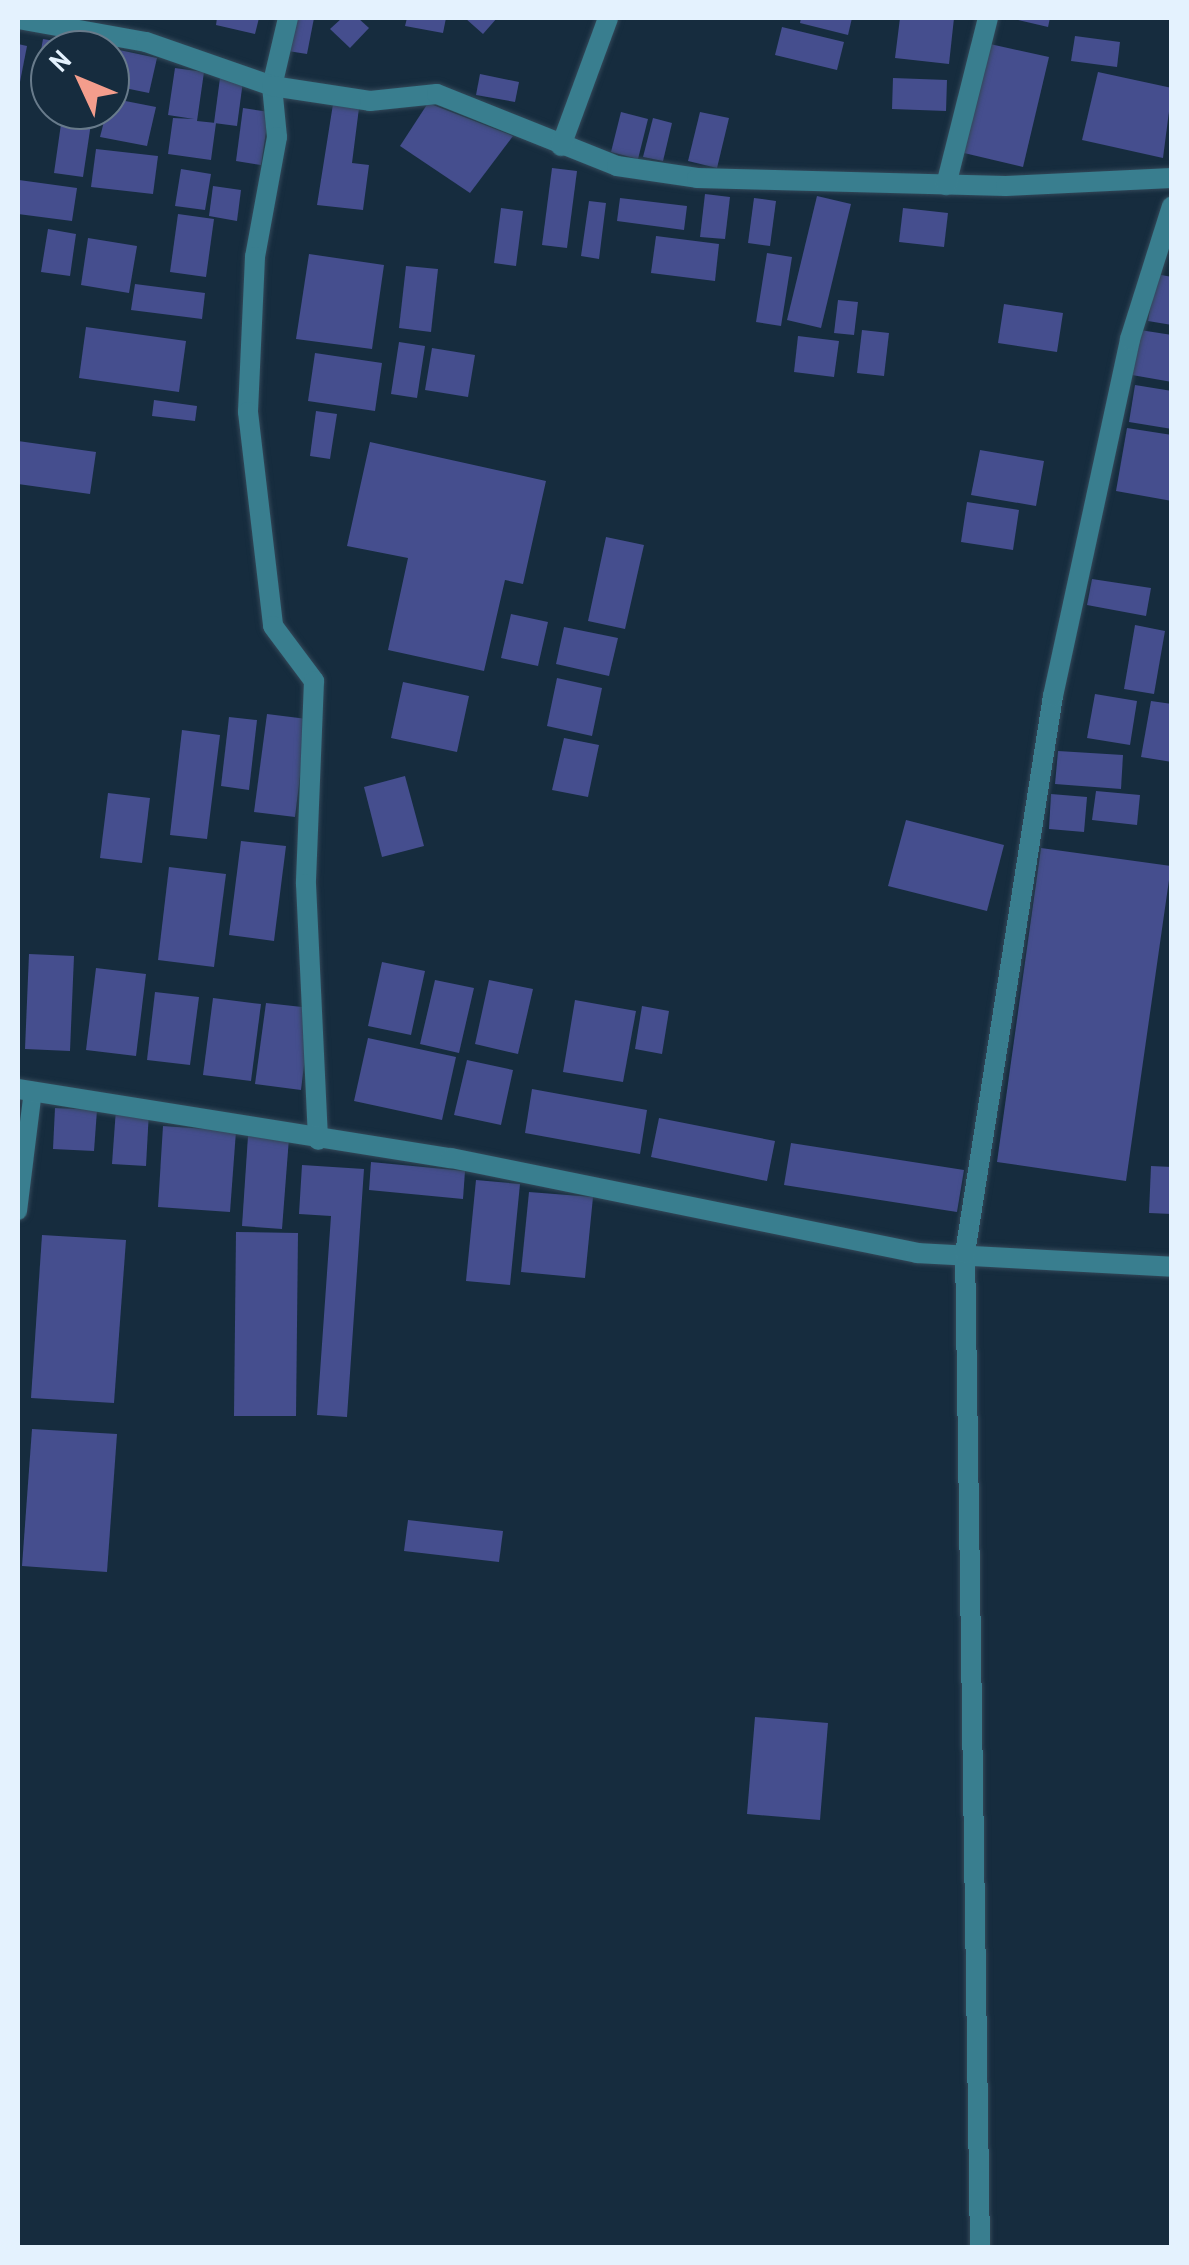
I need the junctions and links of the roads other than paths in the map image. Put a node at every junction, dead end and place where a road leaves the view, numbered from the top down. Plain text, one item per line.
1 (18, 18) edge
2 (288, 18) edge
3 (608, 18) edge
4 (988, 18) edge
5 (272, 86) junction
6 (561, 146) junction
7 (1172, 178) edge
8 (946, 186) junction
9 (1172, 206) edge
10 (25, 1090) edge
11 (318, 1140) junction
12 (18, 1211) edge
13 (965, 1253) junction
14 (1172, 1267) edge
15 (980, 2248) edge

1 - 5 street
2 - 5 street
3 - 6 street
4 - 8 street
5 - 6 street
5 - 11 street
6 - 8 street
7 - 8 street
9 - 13 street
10 - 11 street
10 - 12 lane
11 - 13 street
13 - 14 street
13 - 15 street

